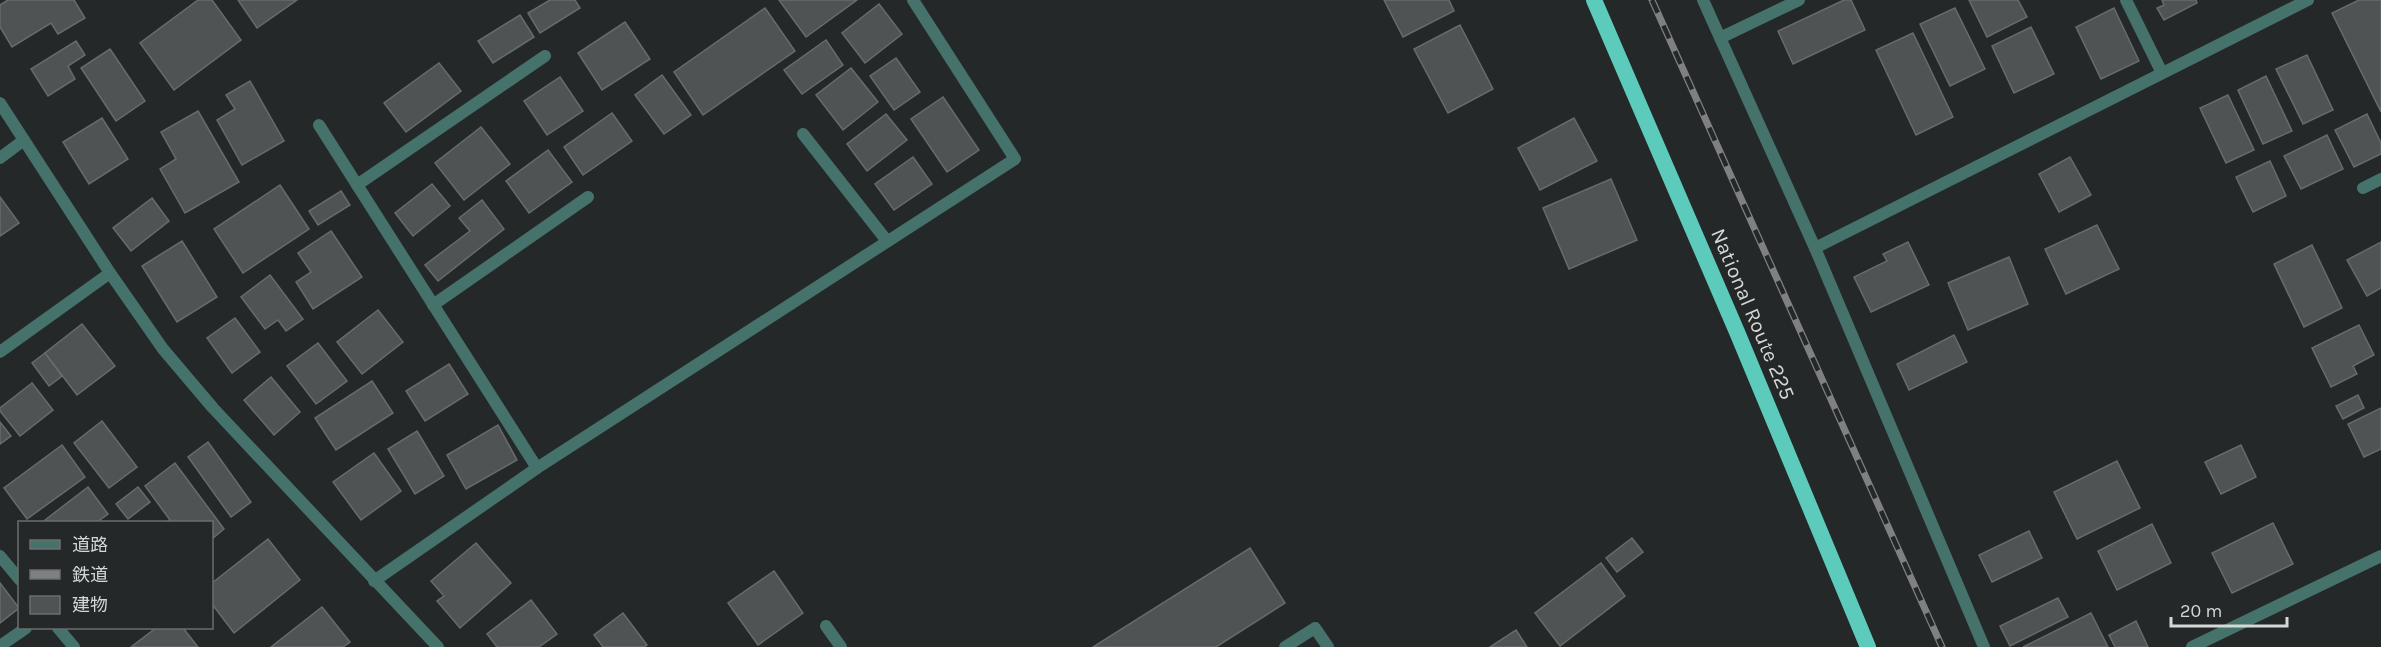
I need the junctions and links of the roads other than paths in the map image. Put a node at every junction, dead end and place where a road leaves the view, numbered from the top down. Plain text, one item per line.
1 (913, 0) edge
2 (1594, 0) edge
3 (1703, 0) edge
4 (1799, 0) edge
5 (2126, 0) edge
6 (2308, 0) edge
7 (1720, 38) junction
8 (545, 56) dead end
9 (2162, 73) junction
10 (0, 103) edge
11 (319, 125) dead end
12 (803, 134) dead end
13 (24, 140) junction
14 (0, 158) edge
15 (2381, 179) edge
16 (357, 185) junction
17 (2363, 188) dead end
18 (588, 197) dead end
19 (887, 242) junction
20 (1815, 248) junction
21 (110, 273) junction
22 (433, 305) junction
23 (0, 352) edge
24 (537, 468) junction
25 (0, 555) edge
26 (2381, 556) edge
27 (18, 578) edge
28 (374, 581) junction
29 (826, 626) dead end
30 (23, 629) edge
31 (60, 629) edge
32 (0, 646) edge
33 (74, 647) edge
34 (438, 647) edge
35 (841, 647) edge
36 (1285, 647) edge
37 (1328, 647) edge
38 (1868, 647) edge
39 (1984, 647) edge
40 (2192, 647) edge

1 - 19 street
2 - 38 highway, National Route 225
3 - 7 street
4 - 7 street
5 - 9 street
6 - 9 street
7 - 20 street
8 - 16 street
9 - 20 street
10 - 13 street
11 - 16 street
12 - 19 street
13 - 14 street
13 - 21 street
15 - 17 street
16 - 22 street
18 - 22 street
19 - 24 street
20 - 39 street
21 - 23 street
21 - 28 street
22 - 24 street
24 - 28 street
25 - 27 street
26 - 40 street
28 - 34 street
29 - 35 street
30 - 32 street
31 - 33 street
36 - 37 street

